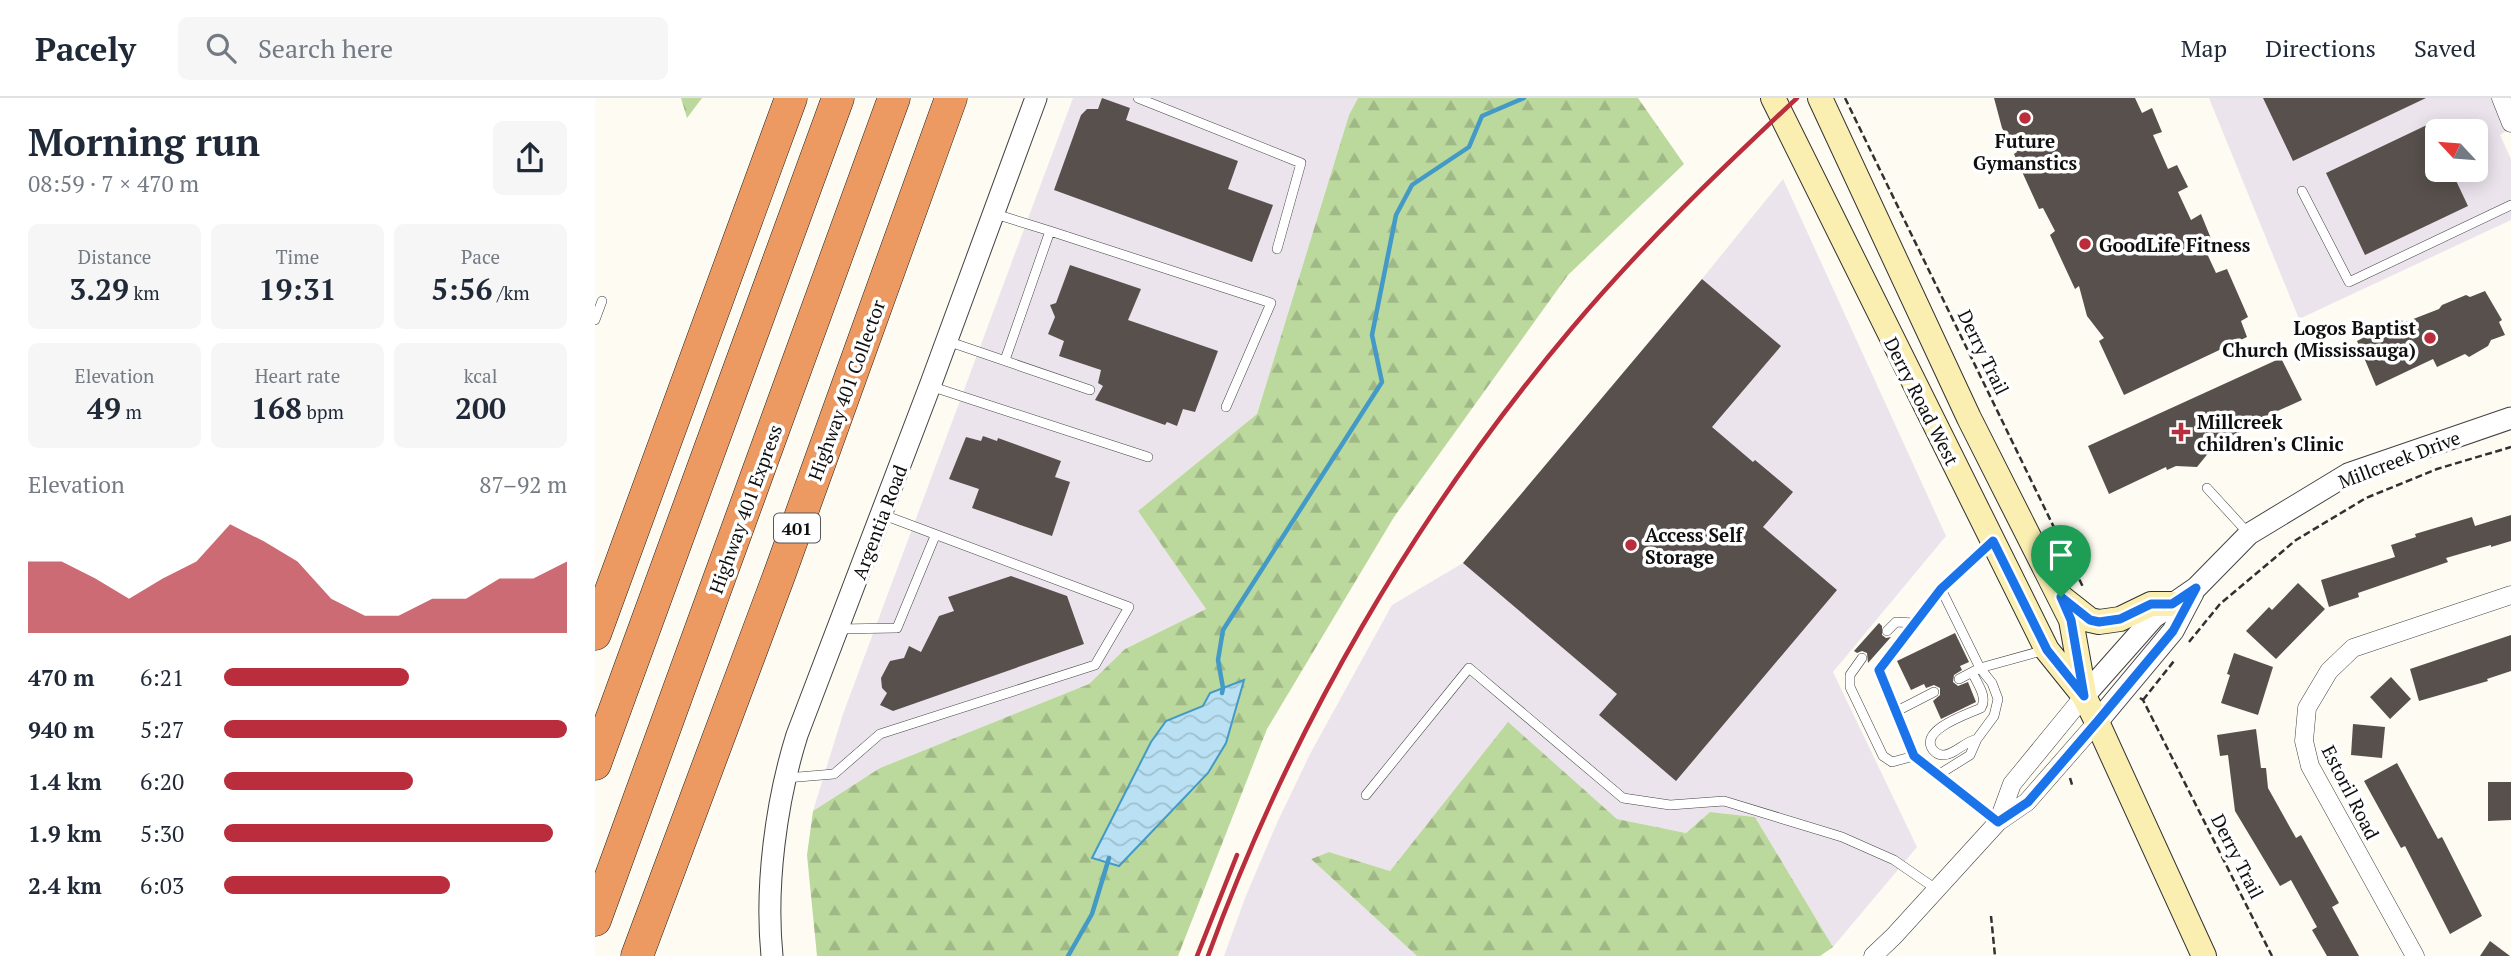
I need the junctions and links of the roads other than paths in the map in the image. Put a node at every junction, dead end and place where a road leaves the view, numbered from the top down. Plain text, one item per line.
1 (791, 98) edge
2 (838, 98) edge
3 (894, 98) edge
4 (951, 98) edge
5 (1036, 98) edge
6 (1138, 98) edge
7 (1773, 98) edge
8 (1820, 98) edge
9 (2501, 98) edge
10 (2511, 123) edge
11 (2302, 191) dead end
12 (2511, 205) edge
13 (992, 214) junction
14 (1050, 231) junction
15 (1277, 249) dead end
16 (602, 301) dead end
17 (595, 320) edge
18 (947, 341) junction
19 (1005, 360) junction
20 (930, 386) junction
21 (1090, 390) dead end
22 (1226, 407) dead end
23 (2511, 418) edge
24 (1148, 457) dead end
25 (2207, 488) dead end
26 (881, 514) junction
27 (2249, 534) junction
28 (935, 536) junction
29 (1993, 541) junction
30 (2196, 588) junction
31 (1941, 589) junction
32 (2511, 595) edge
33 (2061, 597) junction
34 (2172, 604) junction
35 (1915, 623) junction
36 (838, 629) junction
37 (1887, 631) dead end
38 (595, 634) edge
39 (2047, 650) junction
40 (1862, 658) dead end
41 (1976, 670) junction
42 (1959, 679) dead end
43 (1934, 692) dead end
44 (2084, 696) junction
45 (1897, 711) junction
46 (2097, 722) junction
47 (1977, 738) junction
48 (1914, 756) junction
49 (595, 764) edge
50 (1938, 775) junction
51 (783, 778) junction
52 (1366, 795) dead end
53 (1998, 822) junction
54 (1936, 889) junction
55 (595, 920) edge
56 (637, 956) edge
57 (772, 956) edge
58 (1873, 956) edge
59 (2204, 956) edge
60 (2415, 956) edge

1 - 38 highway
2 - 49 highway
3 - 55 highway, Highway 401 Express
4 - 56 highway, Highway 401 Collector / 401
5 - 13 street, Argentia Road
6 - 15 lane
7 - 29 main road, Derry Road West
8 - 33 main road, Derry Road West
9 - 10 street
11 - 12 lane
13 - 14 lane
13 - 18 street, Argentia Road
14 - 19 lane
14 - 22 lane
16 - 17 lane
18 - 19 lane
18 - 20 street, Argentia Road
19 - 21 lane
20 - 24 lane
20 - 26 street, Argentia Road
23 - 27 street, Millcreek Drive
25 - 27 lane
26 - 28 lane
26 - 36 street, Argentia Road
27 - 30 street, Millcreek Drive
28 - 36 lane
28 - 51 lane
29 - 31 lane
29 - 39 main road, Derry Road West
30 - 34 street, Millcreek Drive
30 - 46 street, Millcreek Drive
31 - 35 lane
31 - 41 lane
32 - 60 street, Estoril Road
33 - 34 main road
33 - 44 main road, Derry Road West
34 - 44 street, Millcreek Drive
35 - 37 lane
35 - 45 lane
36 - 51 street, Argentia Road
39 - 41 lane
39 - 44 main road, Derry Road West
40 - 48 lane
41 - 42 lane
41 - 47 lane
41 - 47 lane
43 - 45 lane
44 - 46 main road, Derry Road West
44 - 53 street, Millcreek Drive
45 - 48 lane
46 - 53 street, Millcreek Drive
46 - 59 main road, Derry Road West
47 - 50 lane
48 - 50 lane
50 - 53 lane
51 - 57 street, Argentia Road
52 - 54 lane
53 - 54 street, Millcreek Drive
54 - 58 street, Millcreek Drive

